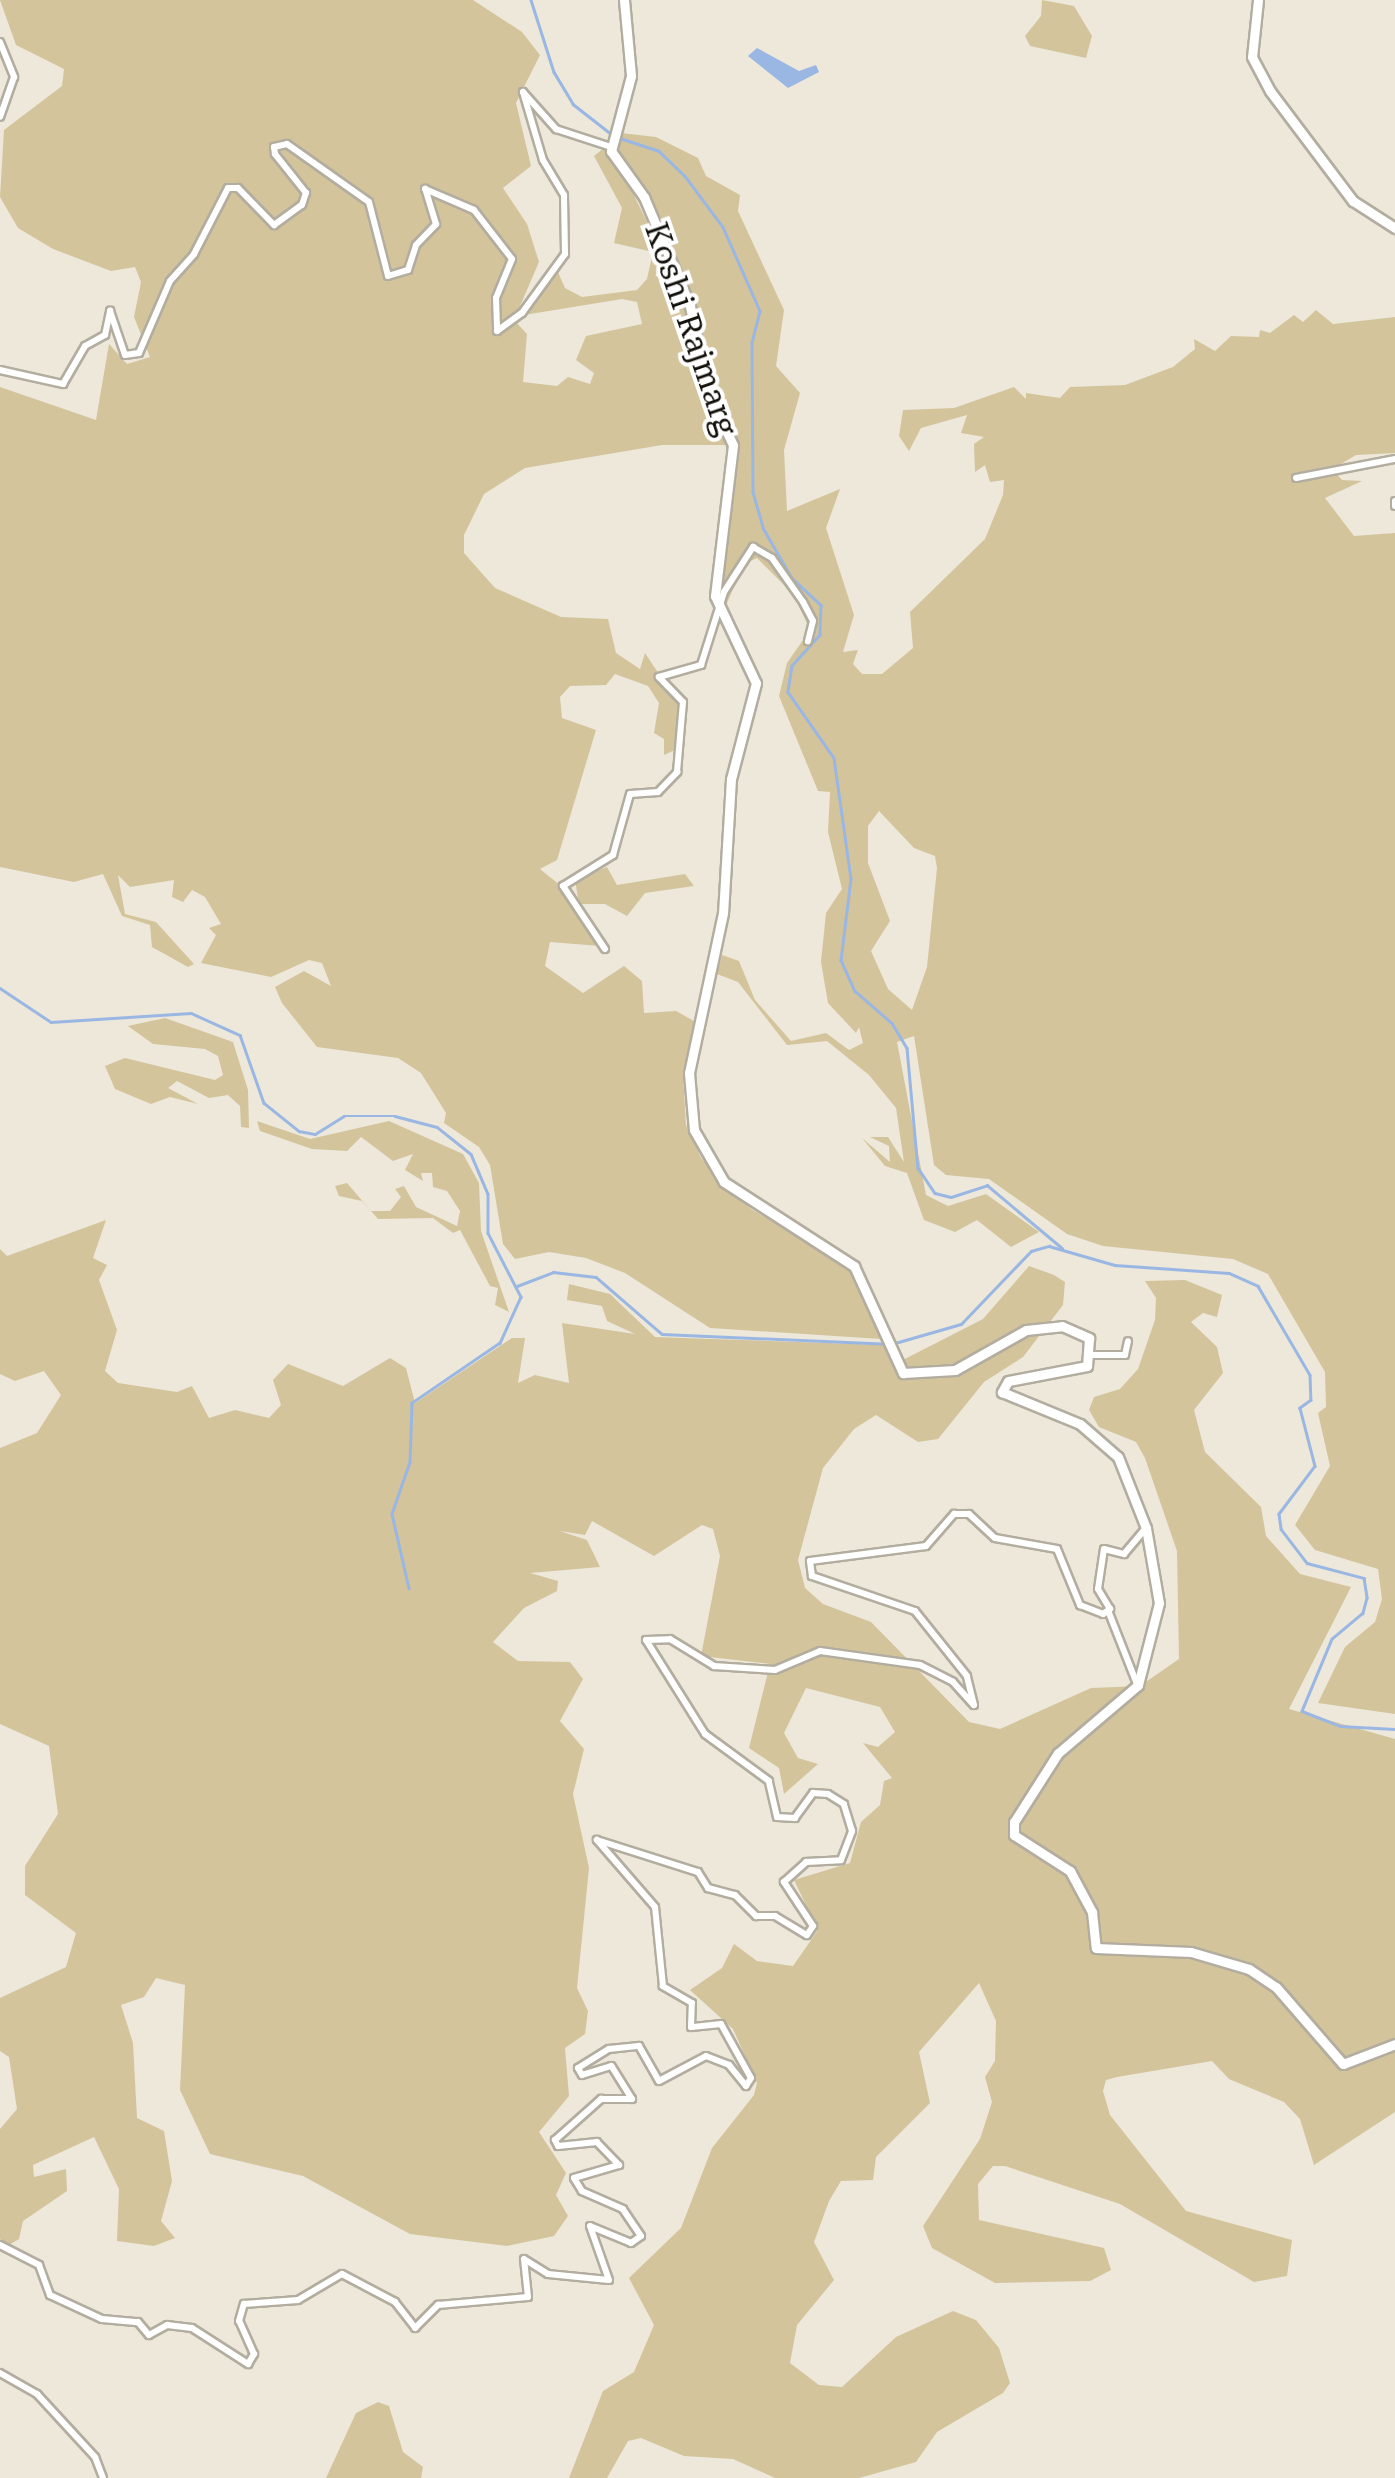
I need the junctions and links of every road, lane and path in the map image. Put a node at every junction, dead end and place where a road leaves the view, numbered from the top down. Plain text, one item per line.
1 (624, 0) edge
2 (1258, 0) edge
3 (0, 42) edge
4 (0, 117) edge
5 (612, 144) junction
6 (1395, 228) edge
7 (0, 370) edge
8 (1395, 459) edge
9 (1296, 478) dead end
10 (718, 610) junction
11 (808, 641) dead end
12 (605, 949) dead end
13 (1128, 1341) dead end
14 (1092, 1355) junction
15 (1146, 1528) junction
16 (1108, 1613) junction
17 (1138, 1685) junction
18 (1395, 2044) edge
19 (0, 2245) edge
20 (0, 2373) edge
21 (103, 2478) edge

1 - 5 main road
2 - 6 main road
3 - 4 street
5 - 7 street
5 - 10 main road, Koshi Rajmarg
8 - 9 street
10 - 11 street
10 - 12 street
10 - 14 main road
13 - 14 street
14 - 15 main road
15 - 16 street
15 - 17 main road
16 - 17 street
16 - 19 street
17 - 18 main road
20 - 21 street

